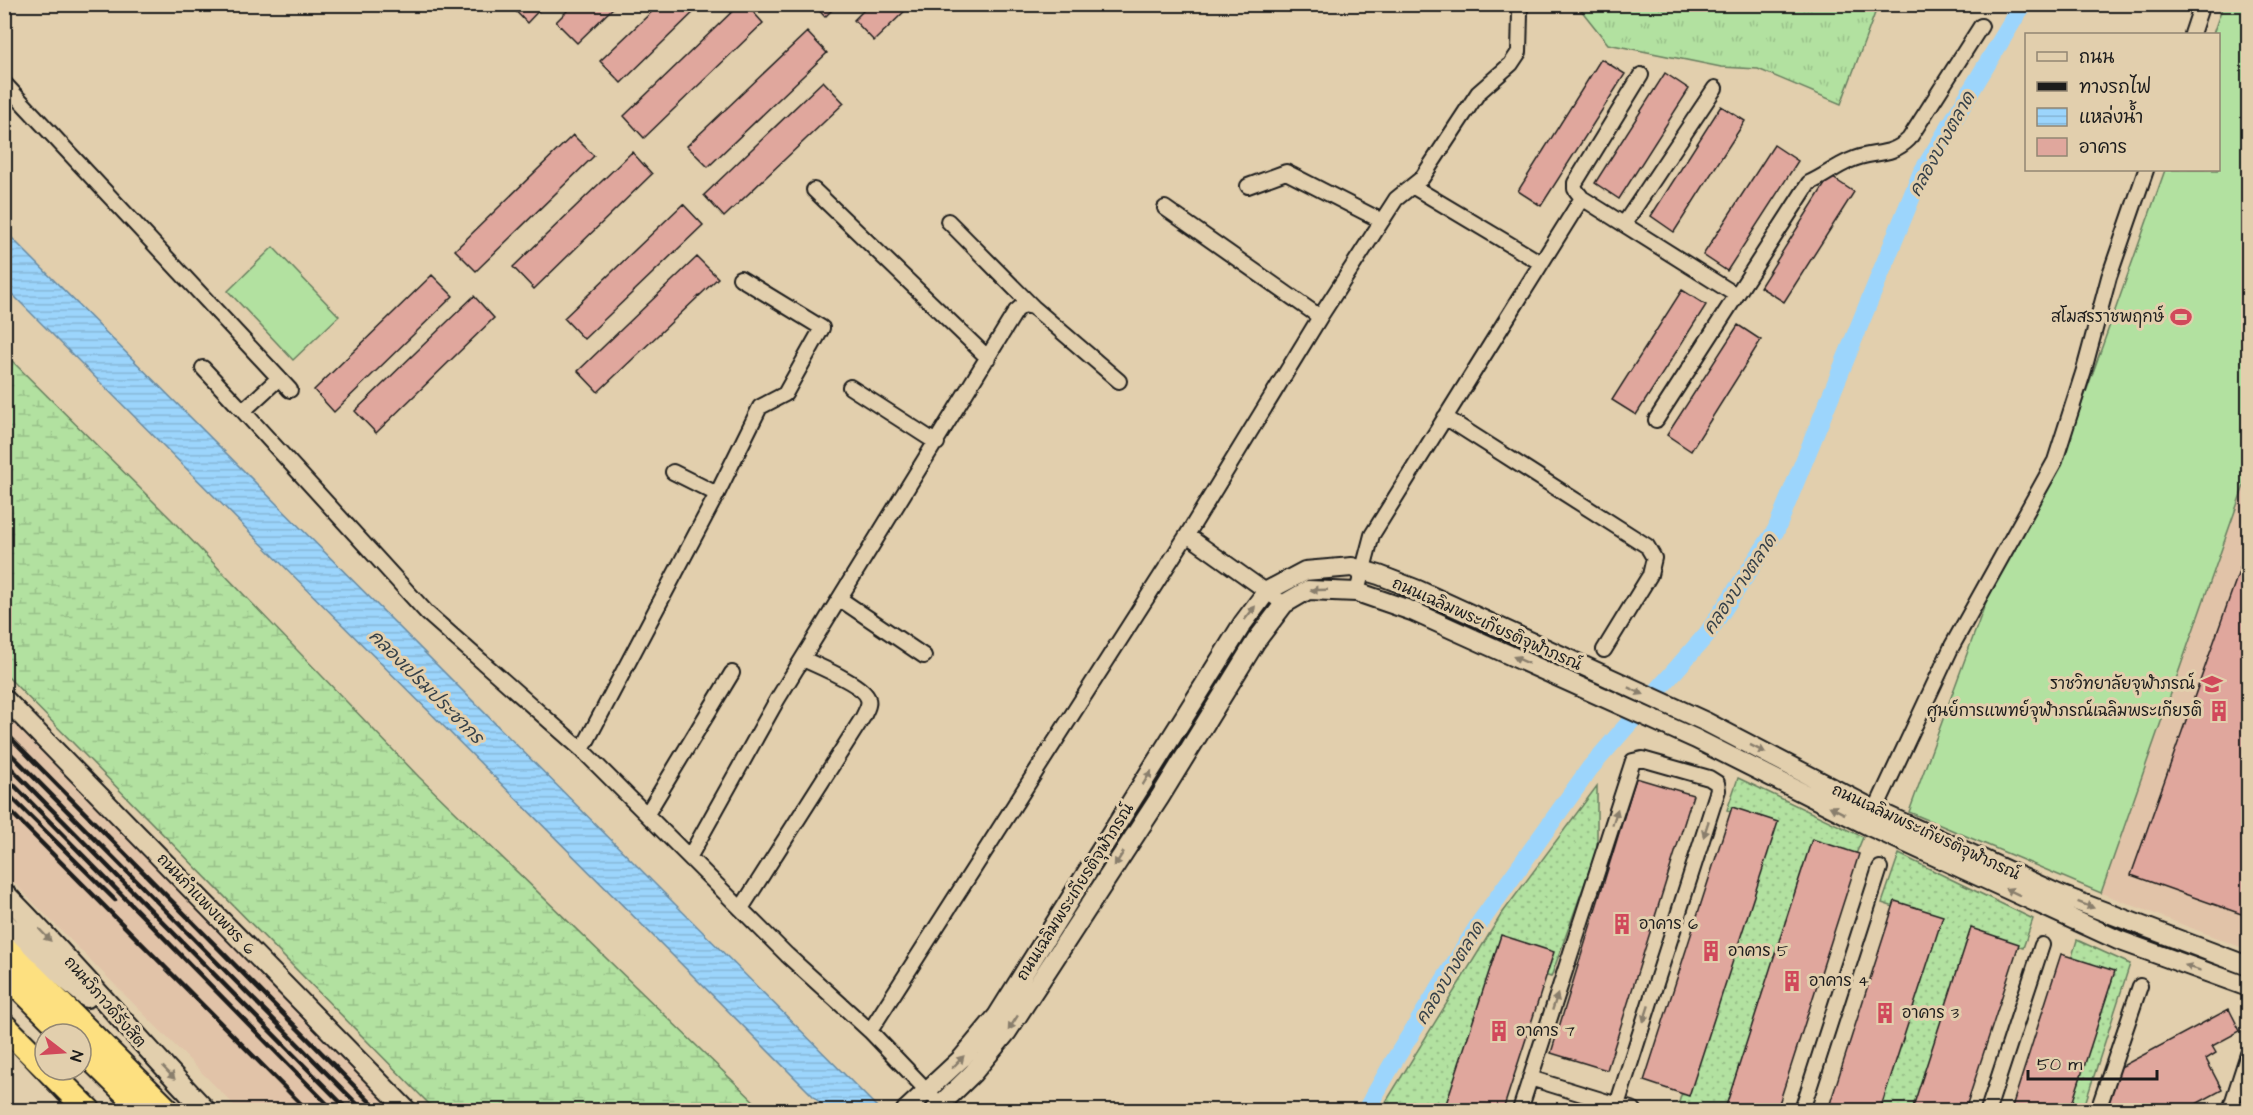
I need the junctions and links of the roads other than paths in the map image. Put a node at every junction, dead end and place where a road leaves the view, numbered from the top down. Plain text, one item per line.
1 (1516, 4) edge
2 (2202, 4) edge
3 (1981, 26) dead end
4 (2192, 33) edge
5 (1641, 75) dead end
6 (4, 83) edge
7 (1715, 88) dead end
8 (2146, 171) edge
9 (1248, 186) dead end
10 (1412, 186) junction
11 (814, 190) dead end
12 (1582, 198) junction
13 (1166, 208) dead end
14 (948, 221) dead end
15 (1382, 221) junction
16 (1624, 224) junction
17 (1541, 263) junction
18 (740, 278) dead end
19 (1736, 295) junction
20 (1033, 307) junction
21 (1320, 316) junction
22 (988, 358) junction
23 (202, 368) dead end
24 (279, 378) junction
25 (1119, 381) dead end
26 (850, 387) dead end
27 (290, 390) dead end
28 (243, 411) junction
29 (1445, 417) junction
30 (1656, 420) dead end
31 (937, 443) junction
32 (673, 472) dead end
33 (717, 494) junction
34 (1187, 535) junction
35 (1361, 570) junction
36 (1267, 591) junction
37 (1357, 592) junction
38 (840, 599) junction
39 (1284, 604) junction
40 (1604, 650) dead end
41 (924, 656) dead end
42 (803, 658) junction
43 (732, 673) dead end
44 (4, 698) edge
45 (582, 750) junction
46 (647, 814) junction
47 (1872, 818) junction
48 (690, 856) junction
49 (1880, 868) dead end
50 (4, 893) edge
51 (742, 907) junction
52 (4, 922) edge
53 (2042, 945) dead end
54 (4, 948) edge
55 (2248, 966) edge
56 (4, 970) edge
57 (2140, 986) dead end
58 (2248, 987) edge
59 (4, 991) edge
60 (35, 1022) edge
61 (56, 1022) edge
62 (4, 1026) edge
63 (870, 1031) junction
64 (132, 1035) junction
65 (2248, 1054) edge
66 (33, 1056) edge
67 (4, 1058) edge
68 (93, 1059) edge
69 (1530, 1078) junction
70 (93, 1081) edge
71 (59, 1082) edge
72 (4, 1085) edge
73 (917, 1102) edge
74 (1617, 1105) junction
75 (938, 1108) edge
76 (31, 1110) edge
77 (53, 1110) edge
78 (88, 1110) edge
79 (122, 1110) edge
80 (145, 1110) edge
81 (167, 1110) edge
82 (205, 1110) edge
83 (407, 1110) edge
84 (1520, 1110) edge
85 (1634, 1110) edge
86 (1802, 1110) edge
87 (1989, 1110) edge
88 (2098, 1110) edge
89 (2230, 1110) edge

1 - 10 street
2 - 4 street
3 - 19 street
5 - 12 street
6 - 24 street
7 - 16 street
8 - 47 street
9 - 15 street
10 - 15 street
10 - 17 street
11 - 22 street
12 - 16 street
12 - 17 street
13 - 21 street
14 - 20 street
15 - 21 street
16 - 19 street
17 - 29 street
18 - 33 street
19 - 30 street
20 - 22 street
20 - 25 street
21 - 34 street
22 - 31 street
23 - 28 street
24 - 27 street
24 - 28 street
26 - 31 street
28 - 45 street
29 - 35 street
29 - 40 street
31 - 38 street
32 - 33 street
33 - 45 street
34 - 36 street
34 - 63 street
35 - 36 street, ถนนเฉลิมพระเกียรติจุฬาภรณ์
35 - 37 street
35 -> 47 street, ถนนเฉลิมพระเกียรติจุฬาภรณ์
36 - 39 street
73 -> 36 street, ถนนเฉลิมพระเกียรติจุฬาภรณ์
37 -> 39 street, ถนนเฉลิมพระเกียรติจุฬาภรณ์
47 -> 37 street, ถนนเฉลิมพระเกียรติจุฬาภรณ์
38 - 41 street
38 - 42 street
39 -> 75 street, ถนนเฉลิมพระเกียรติจุฬาภรณ์
42 - 48 street
42 - 51 street
43 - 46 street
44 - 83 street, ถนนกำแพงเพชร 6
45 - 46 street
46 - 48 street
47 -> 55 street, ถนนเฉลิมพระเกียรติจุฬาภรณ์
58 -> 47 street, ถนนเฉลิมพระเกียรติจุฬาภรณ์
48 - 51 street
49 - 86 street
50 -> 64 main road, ถนนวิภาวดีรังสิต
51 - 63 street
52 - 64 main road
53 - 87 street
54 - 81 highway, ถนนวิภาวดีรังสิต
56 - 61 highway
57 - 88 street
59 - 60 highway
62 - 66 highway
63 - 73 street
64 -> 82 main road, ถนนวิภาวดีรังสิต
65 - 89 street
67 - 77 main road
68 - 80 highway
69 - 74 street
69 -> 74 street
69 - 84 street
70 - 79 highway
71 - 78 highway
72 - 76 main road
73 - 75 street
74 - 85 street

